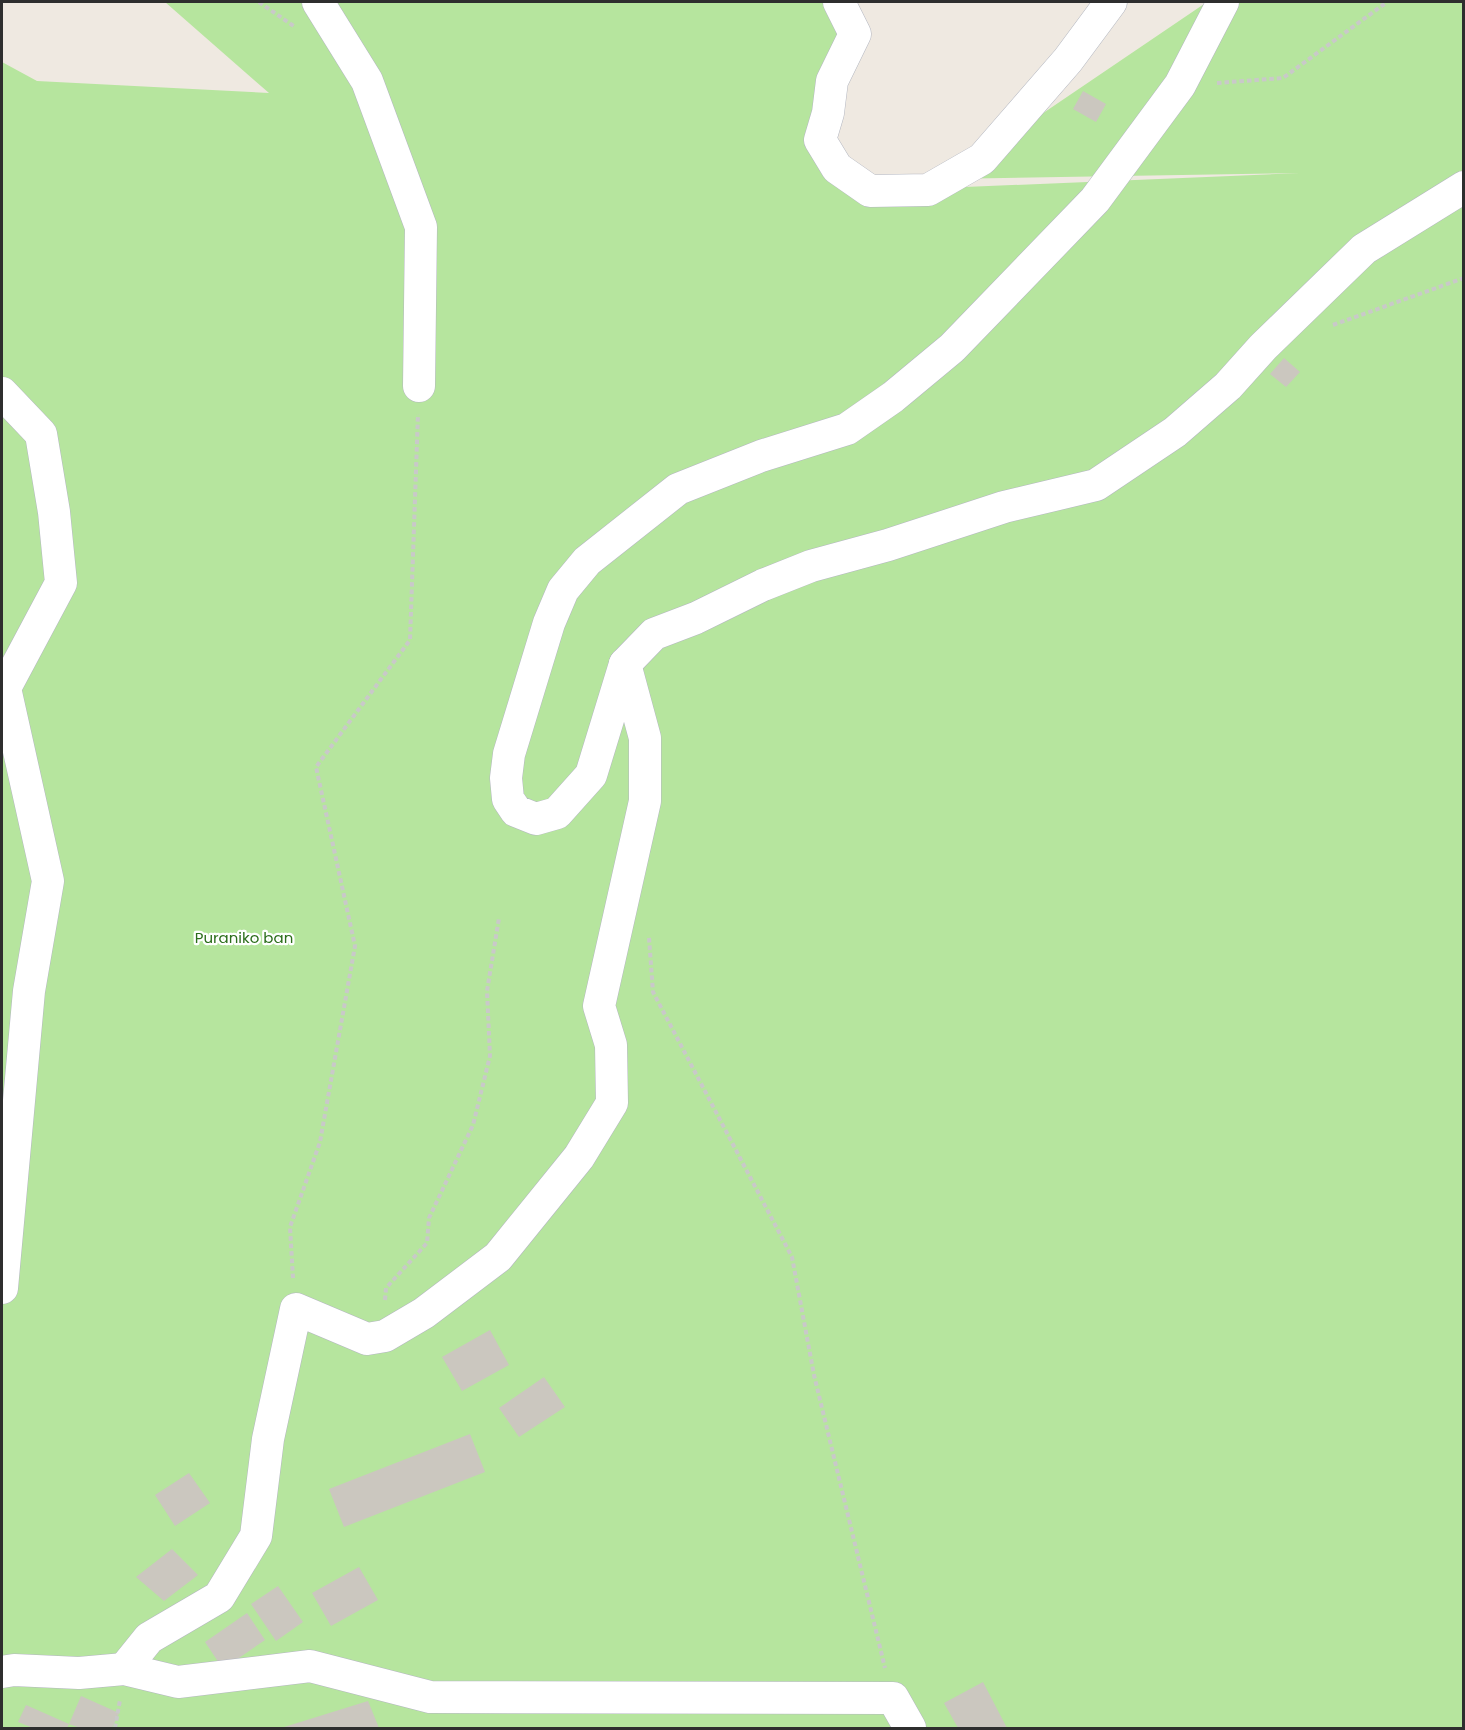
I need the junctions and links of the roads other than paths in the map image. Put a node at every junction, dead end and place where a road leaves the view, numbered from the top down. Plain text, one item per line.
1 (318, 2) edge
2 (839, 2) edge
3 (1111, 2) edge
4 (1223, 2) edge
5 (1464, 187) edge
6 (419, 386) road end
7 (2, 393) edge
8 (625, 664) junction
9 (2, 1288) edge
10 (124, 1669) junction
11 (2, 1672) edge
12 (910, 1728) edge

1 - 6 street
2 - 3 street
4 - 8 street
5 - 8 street
7 - 9 street
8 - 10 street
10 - 11 street
10 - 12 street

